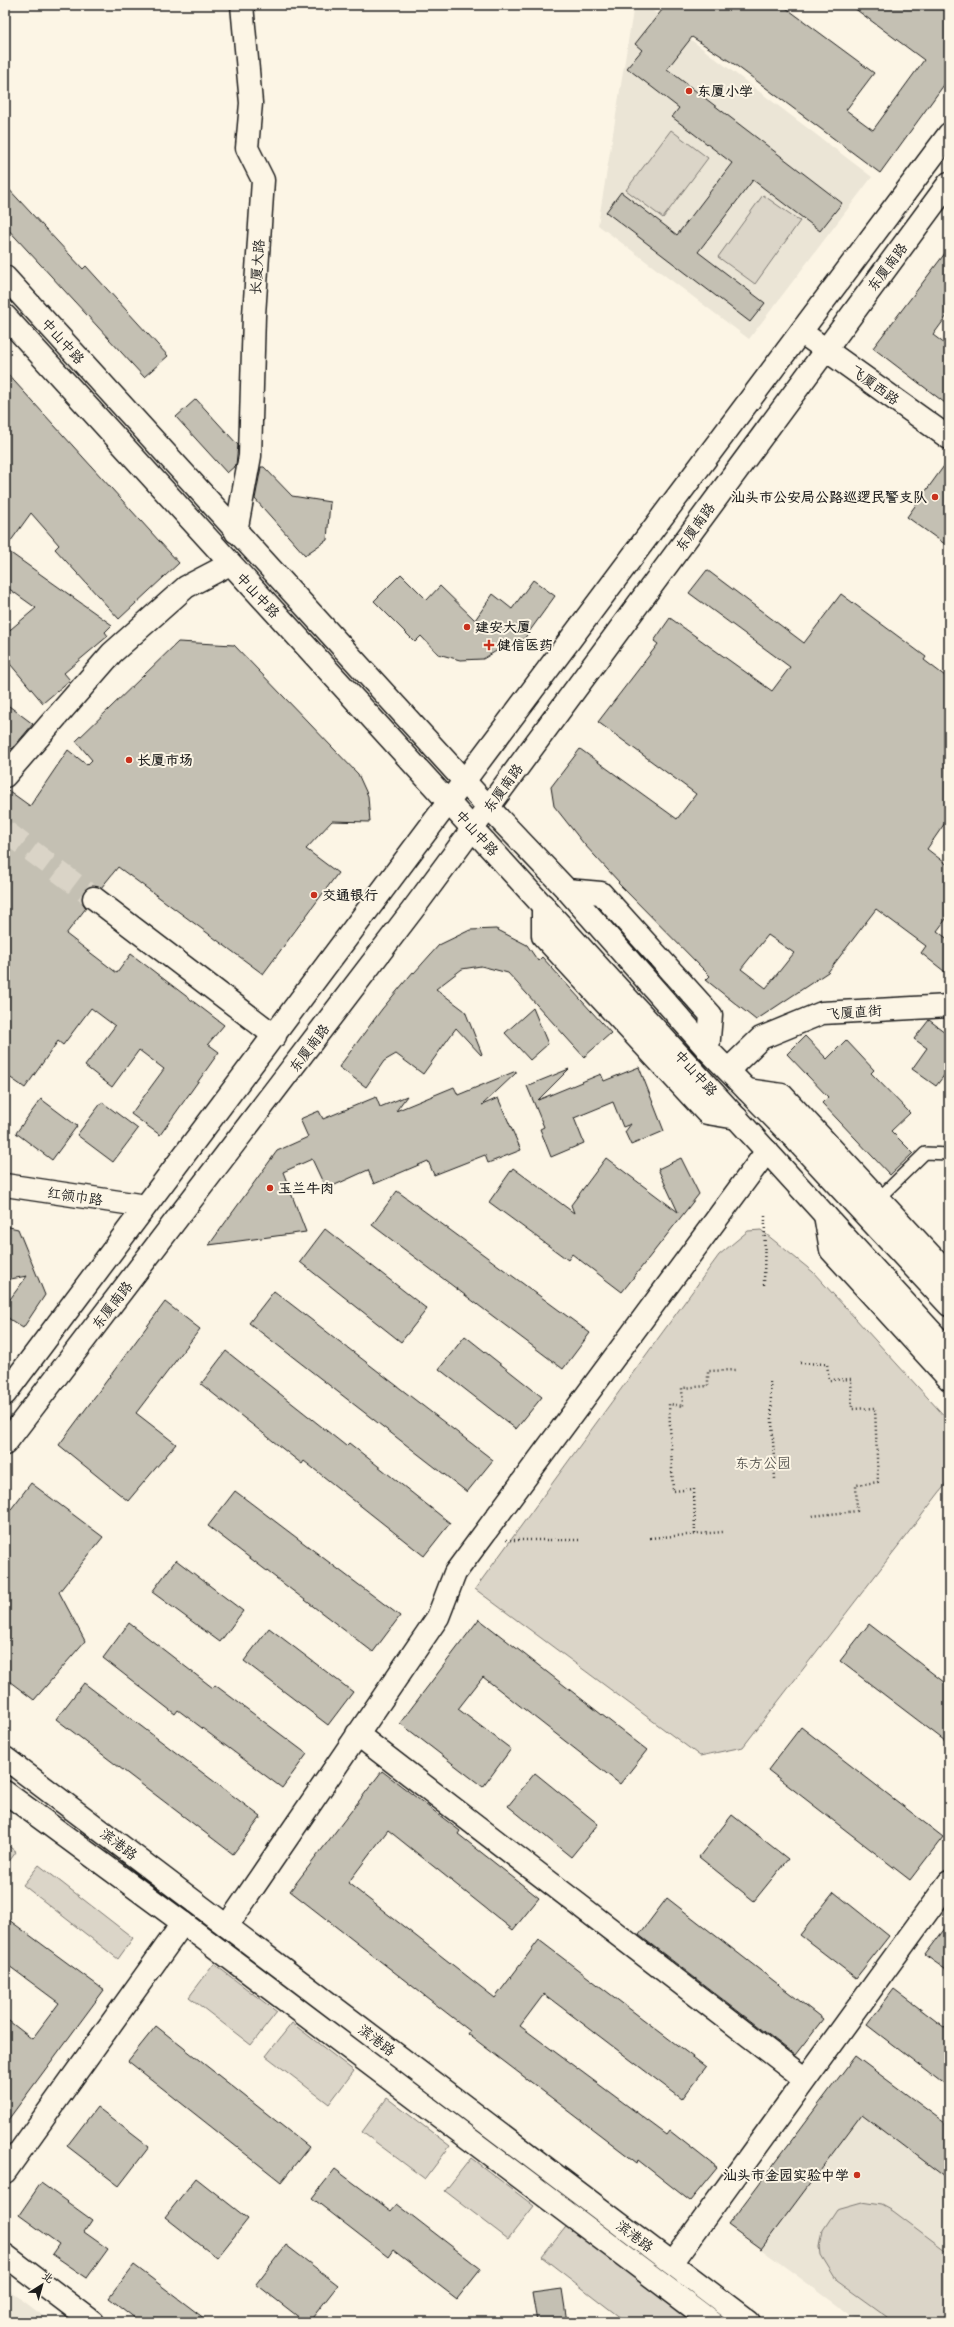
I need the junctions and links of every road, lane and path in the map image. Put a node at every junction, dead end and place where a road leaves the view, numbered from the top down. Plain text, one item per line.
1 (242, 5) edge
2 (949, 134) edge
3 (949, 183) edge
4 (5, 277) edge
5 (5, 316) edge
6 (801, 332) junction
7 (826, 349) junction
8 (949, 438) edge
9 (236, 532) junction
10 (230, 564) junction
11 (6, 775) edge
12 (464, 780) junction
13 (448, 801) junction
14 (488, 807) junction
15 (473, 828) junction
16 (94, 898) tunnel mouth
17 (949, 1006) edge
18 (275, 1036) junction
19 (728, 1070) junction
20 (747, 1090) junction
21 (767, 1151) junction
22 (949, 1154) edge
23 (5, 1185) edge
24 (878, 1199) junction
25 (146, 1206) junction
26 (825, 1215) junction
27 (766, 1216) dead end
28 (949, 1275) edge
29 (764, 1285) dead end
30 (949, 1305) edge
31 (949, 1351) edge
32 (800, 1363) dead end
33 (735, 1370) dead end
34 (949, 1379) edge
35 (770, 1382) dead end
36 (5, 1394) edge
37 (5, 1444) edge
38 (775, 1479) dead end
39 (812, 1516) dead end
40 (722, 1532) dead end
41 (695, 1534) junction
42 (650, 1538) dead end
43 (480, 1540) junction
44 (580, 1540) dead end
45 (357, 1734) junction
46 (5, 1758) edge
47 (5, 1792) edge
48 (949, 1882) edge
49 (183, 1923) junction
50 (227, 1926) junction
51 (805, 2079) junction
52 (5, 2172) edge
53 (5, 2255) edge
54 (672, 2263) junction
55 (93, 2322) edge
56 (712, 2322) edge
57 (750, 2322) edge

1 - 9 street, 长厦大路
2 - 6 street
3 - 7 street, 东厦南路
4 - 9 street, 中山中路
5 - 10 street, 中山中路
6 - 7 street, 飞厦西路
6 - 12 street
7 - 8 street, 飞厦西路
7 - 14 street, 东厦南路
9 - 12 street, 中山中路
10 - 11 street
10 - 13 street, 中山中路
12 - 13 street
12 - 14 street, 中山中路
13 - 15 street, 中山中路
13 - 18 street
14 - 15 street, 东厦南路
14 - 19 street, 中山中路
15 - 21 street, 中山中路
15 - 37 street, 东厦南路
16 - 18 street
17 - 19 street, 飞厦直街
18 - 25 street
19 - 20 street, 中山中路
20 - 24 street
20 - 30 street, 中山中路
21 - 26 street, 中山中路
21 - 43 street
22 - 24 lane
23 - 25 street, 红领巾路
24 - 28 street
25 - 36 street
26 - 31 street, 中山中路
26 - 34 street
27 - 29 path
32 - 39 path
33 - 41 path
35 - 38 path
40 - 41 path
41 - 42 path
43 - 44 path
43 - 45 street
45 - 50 street
45 - 51 street
46 - 50 street, 滨港路
47 - 49 street, 滨港路
48 - 51 street
49 - 52 street
49 - 56 street, 滨港路
50 - 54 street, 滨港路
51 - 54 street
53 - 55 street
54 - 57 street, 滨港路

